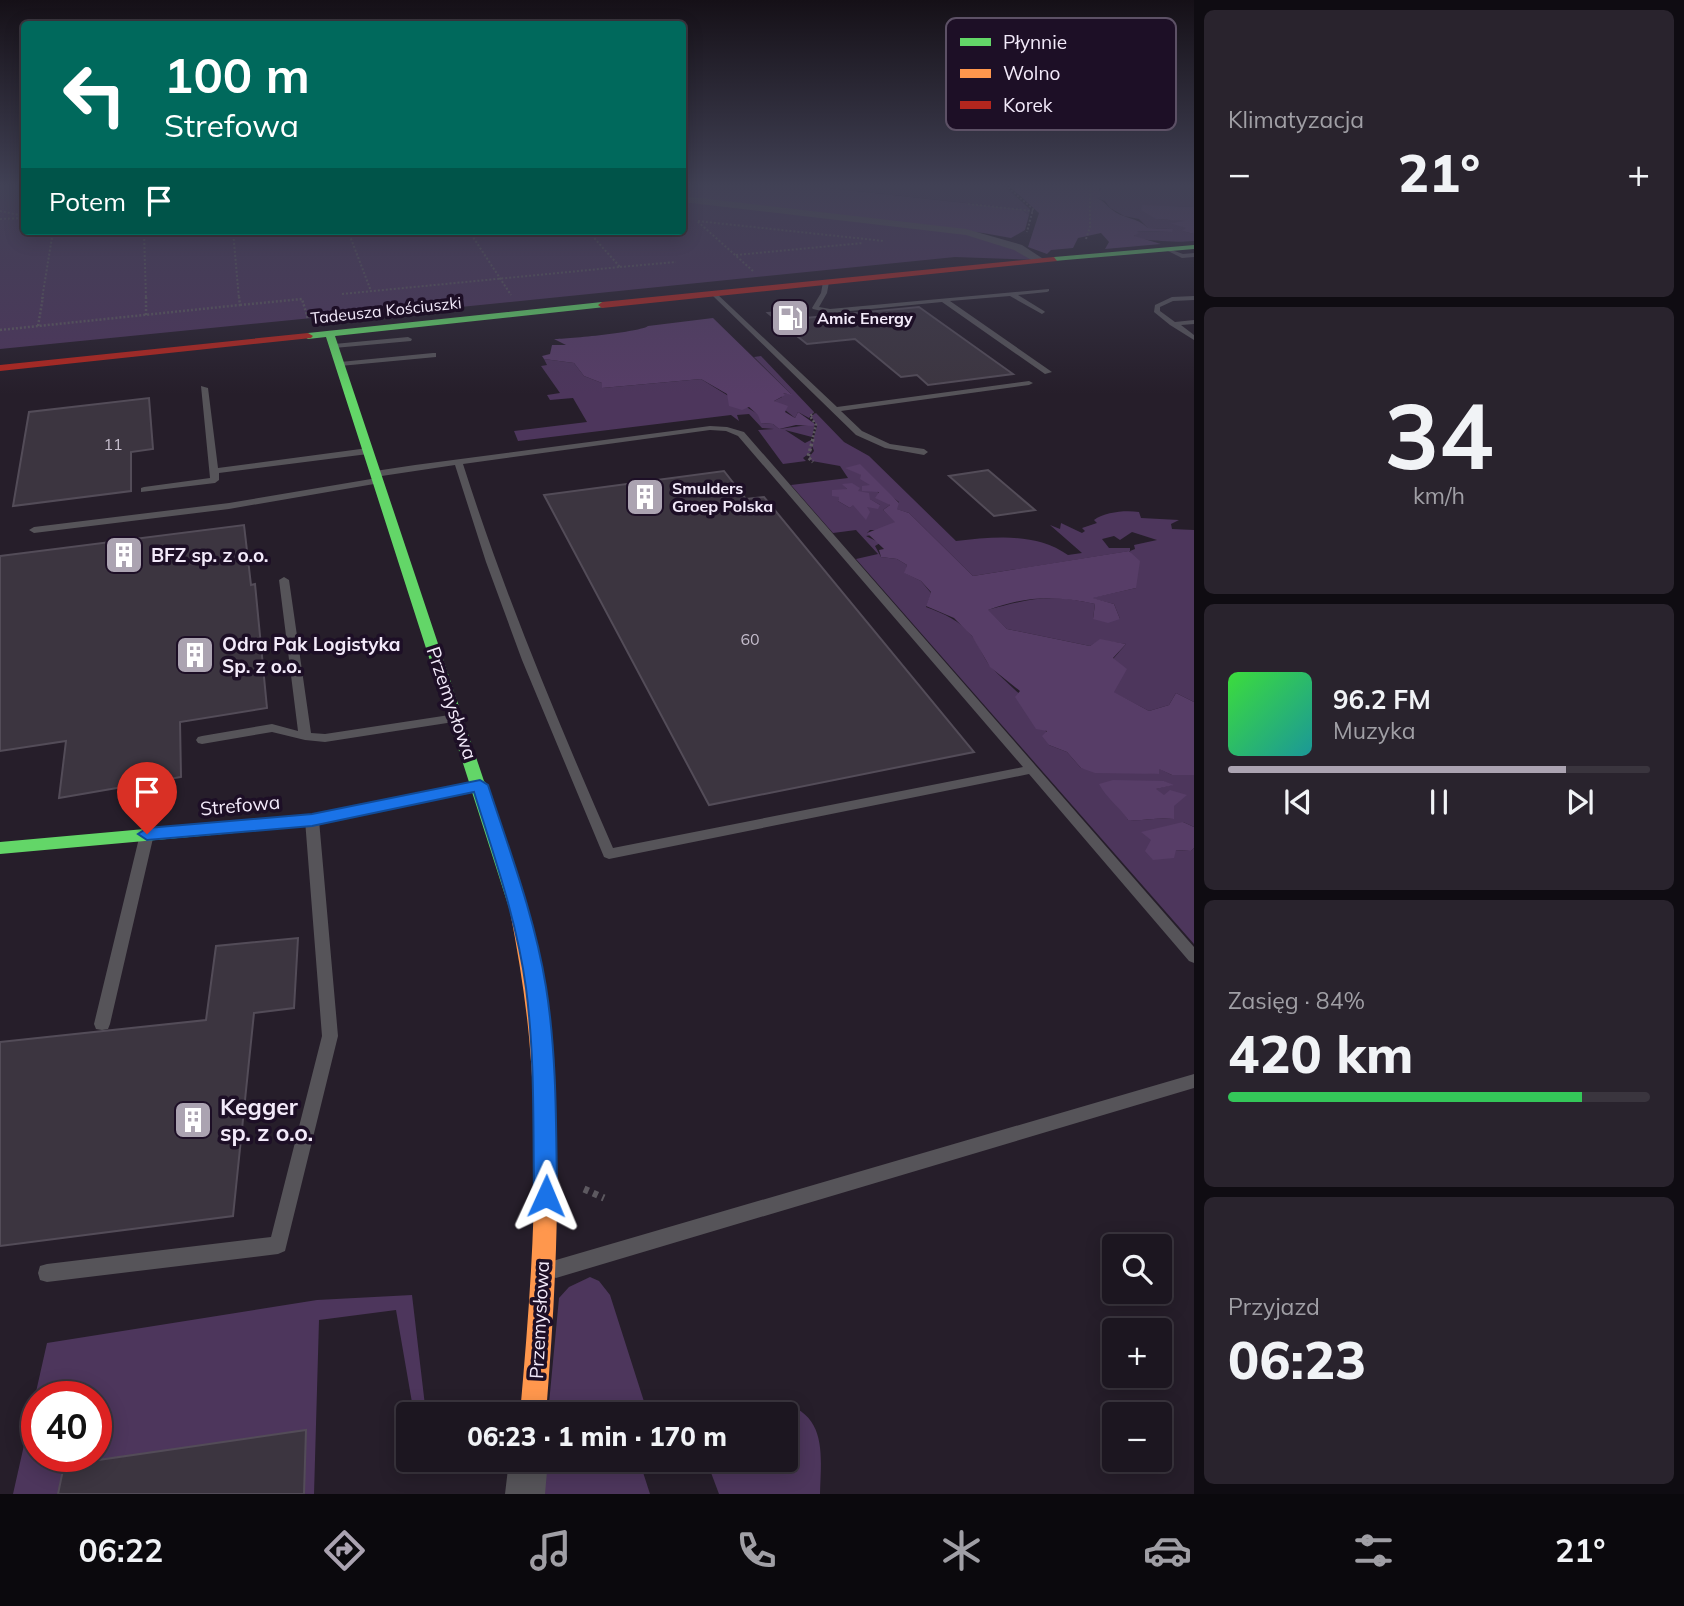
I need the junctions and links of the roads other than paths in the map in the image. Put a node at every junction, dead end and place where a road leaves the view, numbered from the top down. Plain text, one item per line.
1 (1030, 255) edge
2 (1106, 255) edge
3 (1039, 260) junction
4 (826, 282) junction
5 (1047, 290) dead end
6 (714, 294) junction
7 (1012, 294) junction
8 (1194, 298) edge
9 (943, 300) junction
10 (1042, 312) dead end
11 (1194, 322) edge
12 (1172, 324) junction
13 (1194, 338) edge
14 (408, 339) dead end
15 (332, 340) junction
16 (433, 355) dead end
17 (340, 364) junction
18 (0, 368) edge
19 (1048, 372) dead end
20 (1029, 383) dead end
21 (1003, 386) junction
22 (204, 388) dead end
23 (1016, 396) dead end
24 (834, 410) junction
25 (368, 451) junction
26 (924, 452) dead end
27 (458, 462) junction
28 (214, 471) junction
29 (376, 477) junction
30 (144, 489) dead end
31 (34, 530) dead end
32 (284, 580) dead end
33 (457, 718) junction
34 (305, 736) junction
35 (202, 740) dead end
36 (1032, 769) junction
37 (480, 785) junction
38 (312, 820) junction
39 (147, 834) junction
40 (0, 848) edge
41 (1194, 957) edge
42 (102, 1024) dead end
43 (1194, 1081) edge
44 (47, 1273) dead end
45 (542, 1273) junction
46 (534, 1402) edge
47 (528, 1472) edge
48 (526, 1494) edge

1 - 3 street
2 - 3 main road, Tadeusza Kościuszki
3 - 4 main road, Tadeusza Kościuszki
4 - 6 main road, Tadeusza Kościuszki
4 - 9 lane
5 - 7 lane
6 - 15 main road, Tadeusza Kościuszki
6 - 24 lane
7 - 9 lane
7 - 10 lane
8 - 12 lane
9 - 19 lane
11 - 12 lane
12 - 13 lane
14 - 15 lane
15 - 17 main road, Przemysłowa
15 - 18 main road, Tadeusza Kościuszki
16 - 17 lane
17 - 25 main road, Przemysłowa
20 - 21 lane
21 - 23 lane
21 - 24 lane
22 - 28 lane
24 - 26 lane
25 - 28 lane
25 - 29 main road, Przemysłowa
27 - 29 lane
27 - 36 lane
27 - 36 lane
28 - 30 lane
29 - 31 lane
29 - 33 main road, Przemysłowa
32 - 34 lane
33 - 34 lane
33 - 37 main road, Przemysłowa
34 - 35 lane
36 - 41 lane
37 - 38 main road, Strefowa
37 - 45 main road, Przemysłowa
38 - 39 main road, Strefowa
38 - 44 lane
39 - 40 main road, Strefowa
39 - 42 lane
43 - 45 lane
45 - 46 main road, Przemysłowa
47 - 48 street

